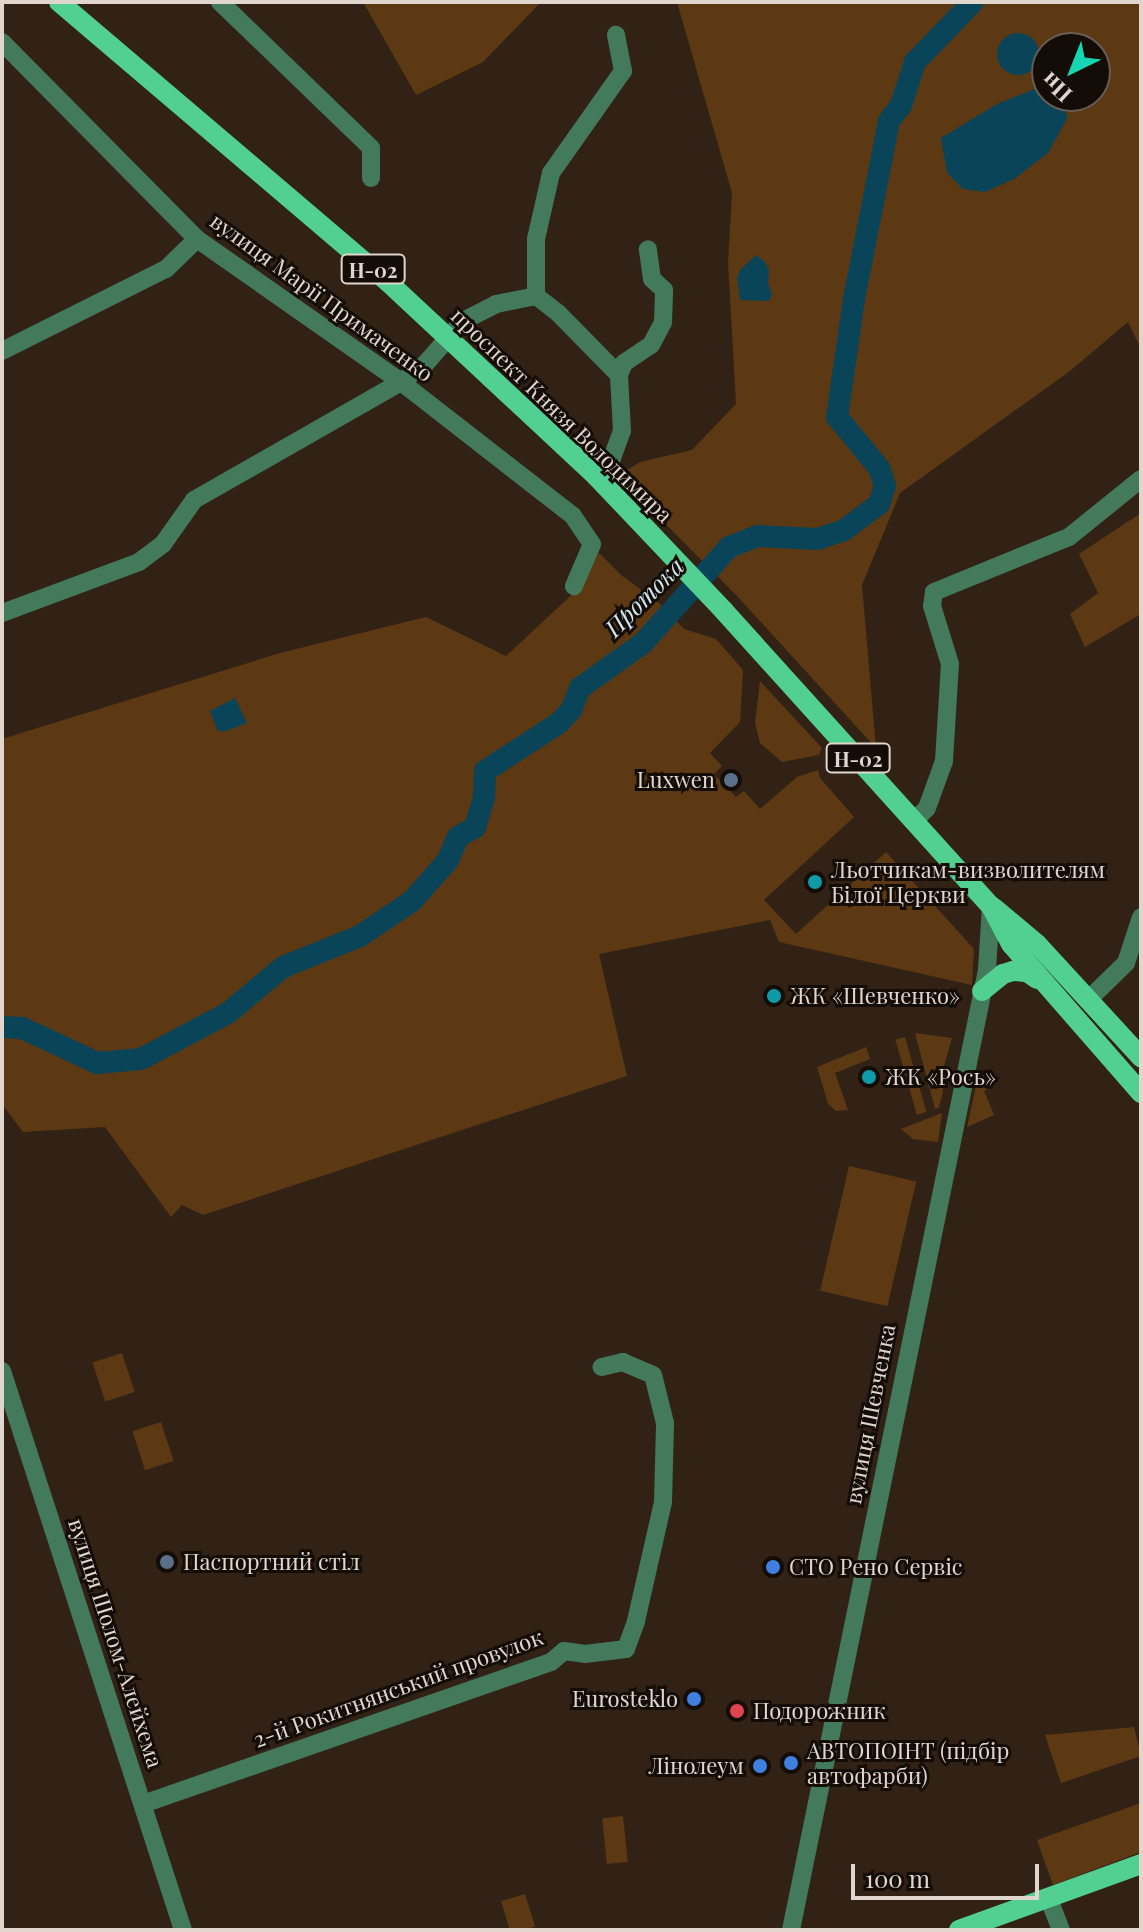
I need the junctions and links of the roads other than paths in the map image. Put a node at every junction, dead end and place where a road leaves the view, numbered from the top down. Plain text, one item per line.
1 (59, 2) edge
2 (220, 2) edge
3 (616, 35) dead end
4 (2, 42) edge
5 (371, 178) dead end
6 (197, 239) junction
7 (648, 249) dead end
8 (536, 296) junction
9 (449, 338) junction
10 (2, 351) edge
11 (619, 375) junction
12 (401, 382) junction
13 (596, 476) junction
14 (1141, 479) edge
15 (574, 586) dead end
16 (2, 613) edge
17 (914, 821) junction
18 (991, 906) junction
19 (1141, 917) edge
20 (1042, 982) junction
21 (982, 991) junction
22 (1088, 1000) junction
23 (1141, 1057) edge
24 (1141, 1093) edge
25 (602, 1367) dead end
26 (2, 1371) edge
27 (143, 1804) junction
28 (1141, 1864) edge
29 (1049, 1899) junction
30 (183, 1930) edge
31 (791, 1930) edge
32 (959, 1930) edge
33 (1061, 1930) edge

1 - 9 main road, проспект Князя Володимира / Н-02
2 - 5 street
3 - 8 street
4 - 6 street, вулиця Марії Примаченко
6 - 10 street
6 - 12 street, вулиця Марії Примаченко
7 - 11 street
8 - 9 street
8 - 11 street
9 - 12 street
9 - 13 main road, проспект Князя Володимира / Н-02
11 - 13 street
12 - 15 street, вулиця Марії Примаченко
12 - 16 street
13 - 17 main road, проспект Князя Володимира / Н-02
14 - 17 street
17 - 18 main road, проспект Князя Володимира / Н-02
18 - 20 main road, проспект Князя Володимира / Н-02
18 - 21 street, вулиця Шевченка
18 - 22 main road, проспект Князя Володимира / Н-02
19 - 22 street
20 - 21 main road
20 - 24 main road, проспект Князя Володимира / Н-02
21 - 31 street, вулиця Шевченка
22 - 23 main road, проспект Князя Володимира / Н-02
25 - 27 street, 2-й Рокитнянський провулок
26 - 27 street, вулиця Шолом-Алейхема
27 - 30 street, вулиця Шолом-Алейхема
28 - 29 main road
29 - 32 main road
29 - 33 street

